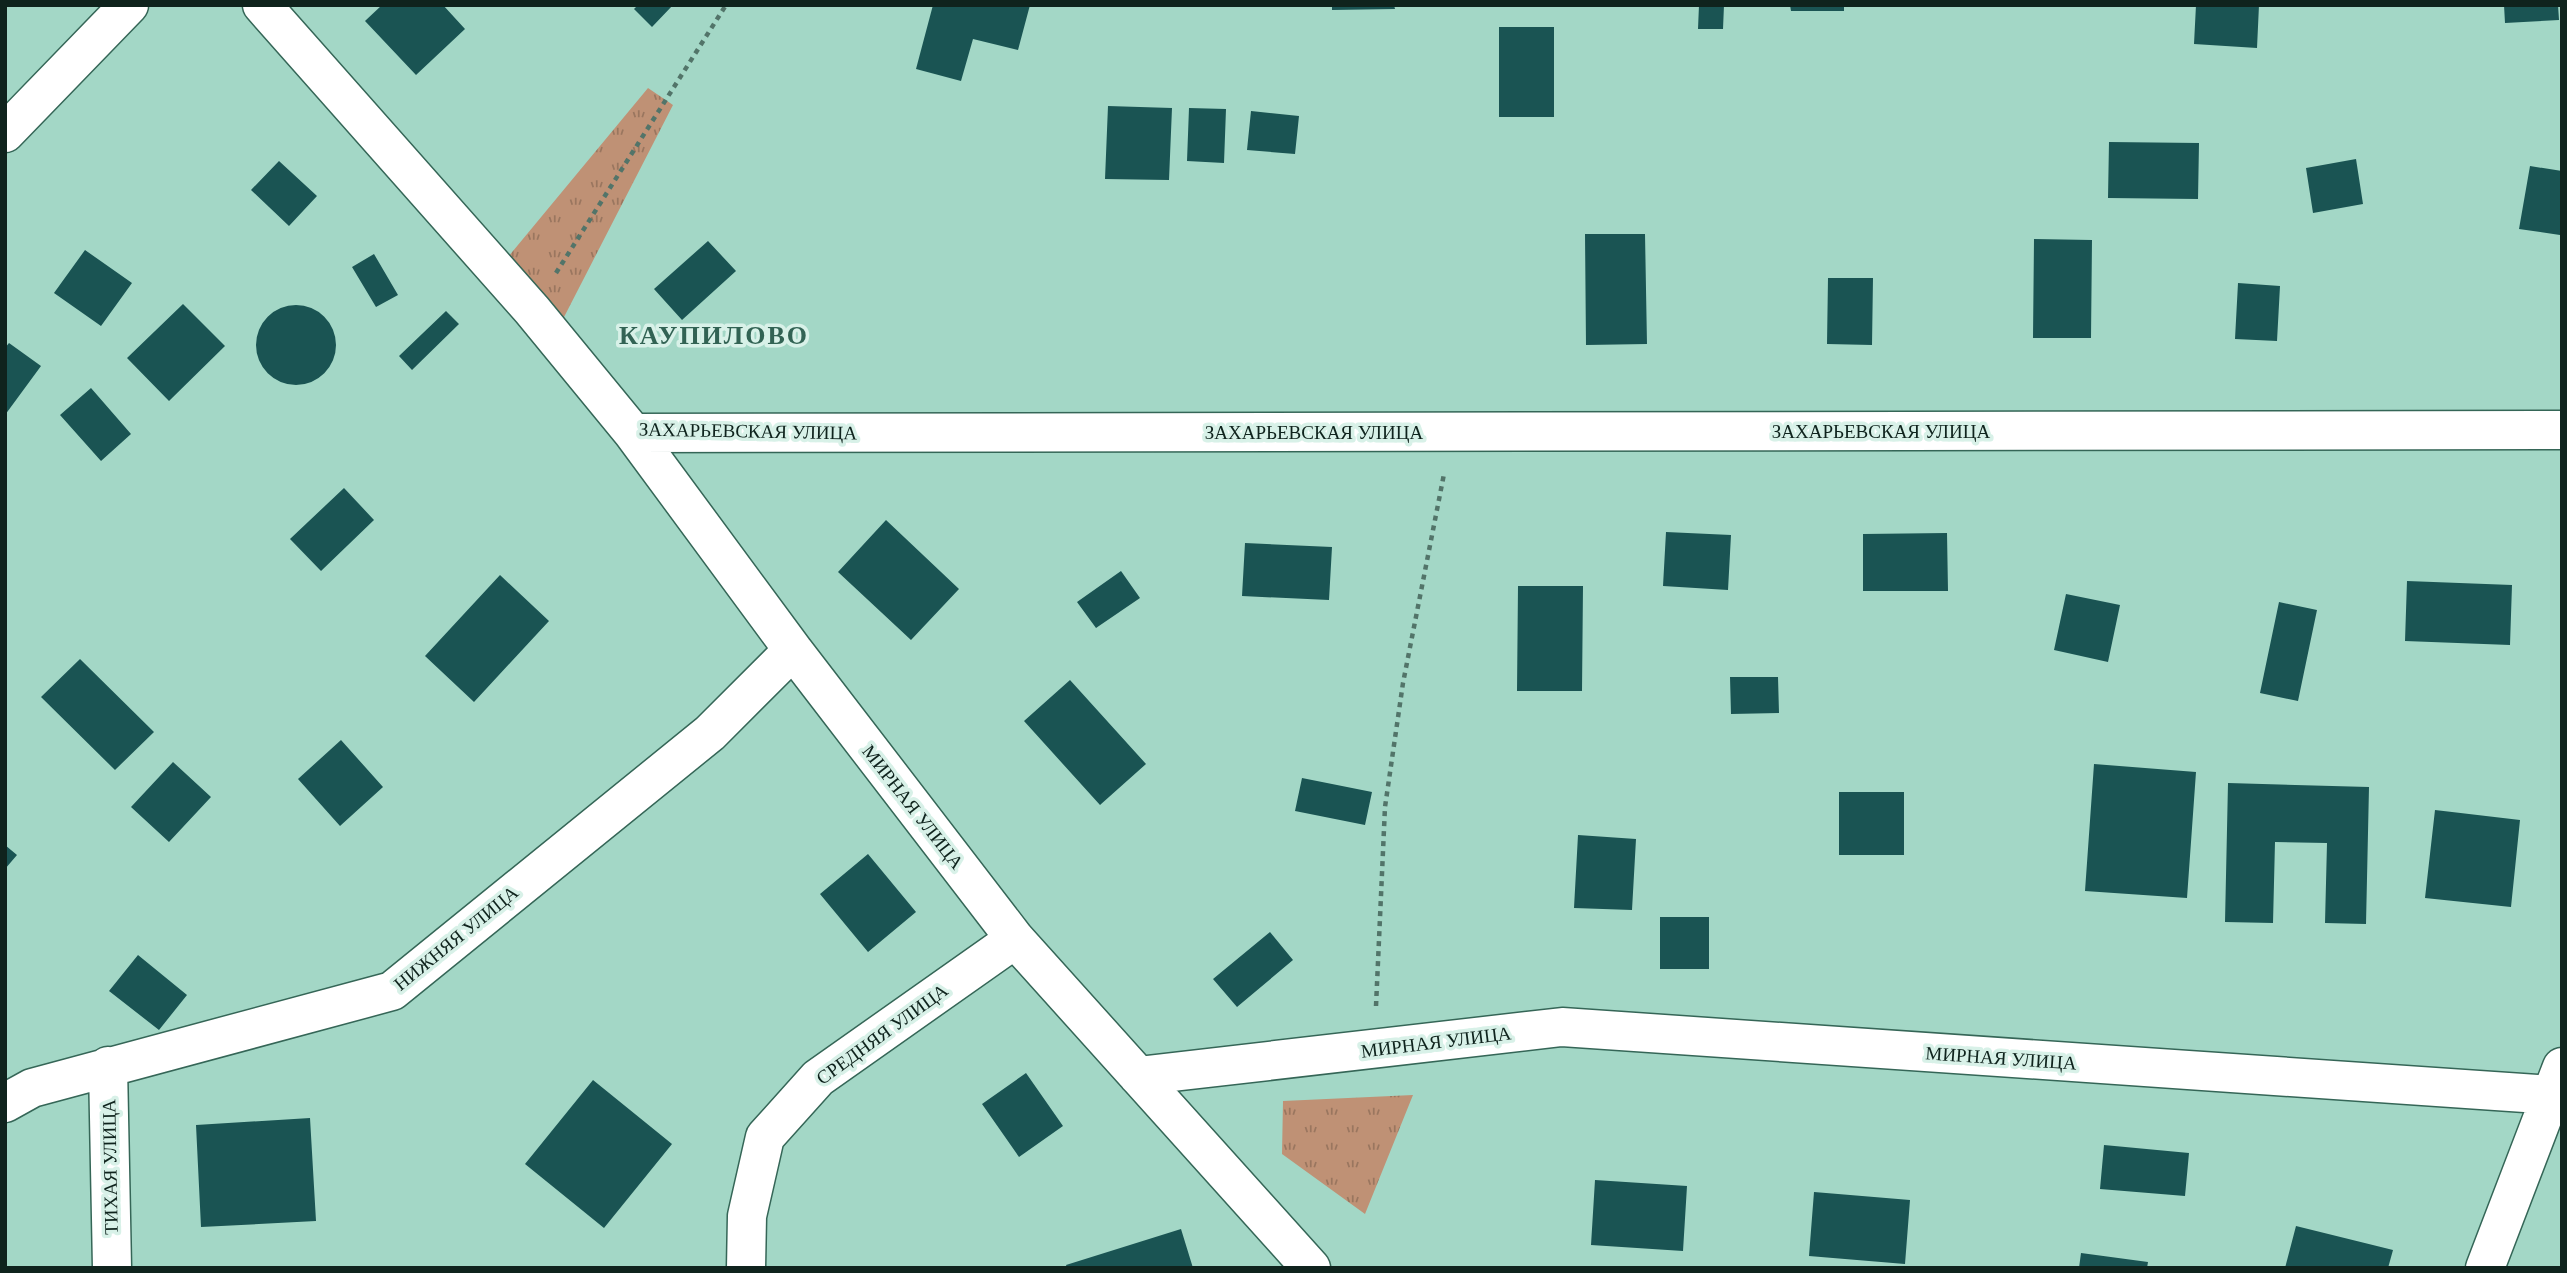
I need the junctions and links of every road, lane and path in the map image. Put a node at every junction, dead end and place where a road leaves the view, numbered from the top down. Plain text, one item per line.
1 (129, 5) edge
2 (262, 5) edge
3 (726, 5) edge
4 (5, 133) edge
5 (533, 310) junction
6 (2562, 430) edge
7 (1452, 432) junction
8 (632, 433) junction
9 (793, 650) junction
10 (1014, 939) junction
11 (1375, 1049) junction
12 (108, 1066) junction
13 (1138, 1076) junction
14 (2557, 1081) edge
15 (5, 1102) edge
16 (112, 1268) edge
17 (746, 1268) edge
18 (1311, 1268) edge
19 (2485, 1268) edge

1 - 4 street
2 - 5 street, ЗАХАРЬЕВСКАЯ УЛИЦА
3 - 5 path
5 - 8 street, ЗАХАРЬЕВСКАЯ УЛИЦА
6 - 7 street, ЗАХАРЬЕВСКАЯ УЛИЦА
7 - 8 street, ЗАХАРЬЕВСКАЯ УЛИЦА
7 - 11 path
8 - 9 street, МИРНАЯ УЛИЦА
9 - 10 street, МИРНАЯ УЛИЦА
9 - 12 street, НИЖНЯЯ УЛИЦА
10 - 13 street, МИРНАЯ УЛИЦА
10 - 17 street, СРЕДНЯЯ УЛИЦА
11 - 13 street, МИРНАЯ УЛИЦА
11 - 14 street, МИРНАЯ УЛИЦА
12 - 15 street, НИЖНЯЯ УЛИЦА
12 - 16 street, ТИХАЯ УЛИЦА
13 - 18 street
14 - 19 street

